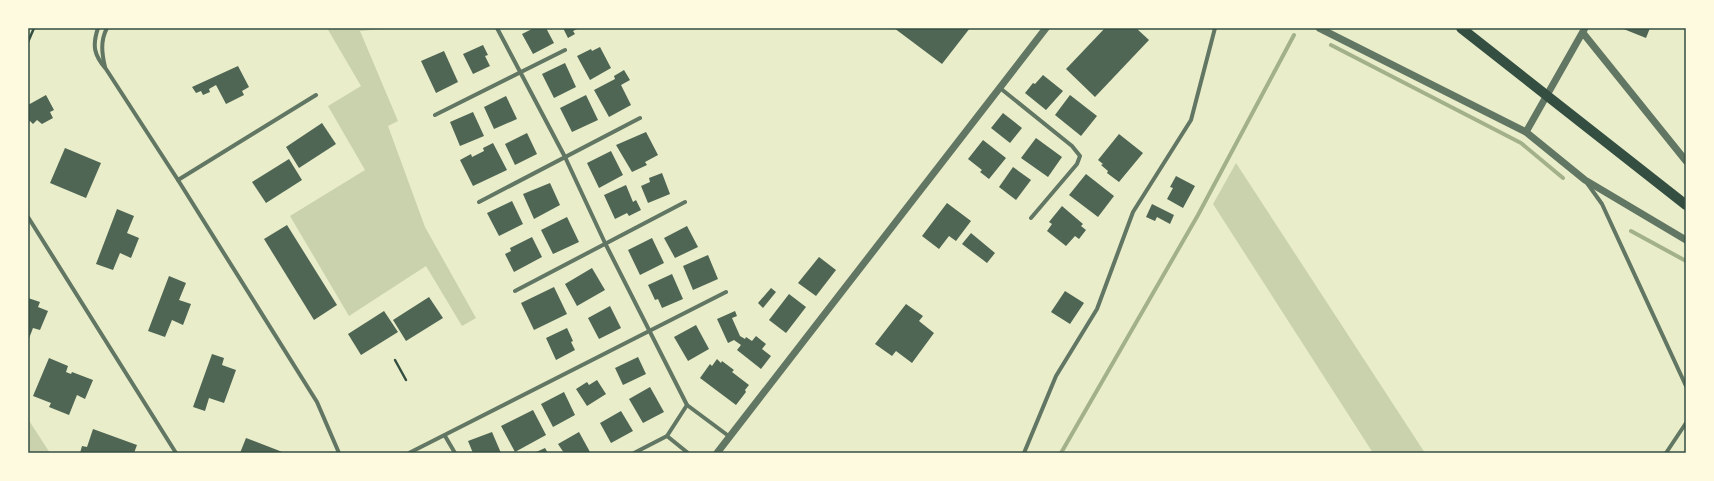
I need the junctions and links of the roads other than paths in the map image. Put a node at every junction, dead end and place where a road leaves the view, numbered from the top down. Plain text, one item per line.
1 (98, 28) edge
2 (107, 28) edge
3 (497, 28) edge
4 (1046, 28) edge
5 (1215, 28) edge
6 (1319, 28) edge
7 (1461, 28) edge
8 (1584, 31) edge
9 (564, 50) dead end
10 (106, 69) junction
11 (520, 73) junction
12 (1000, 88) junction
13 (316, 95) dead end
14 (434, 115) dead end
15 (640, 118) dead end
16 (1526, 132) junction
17 (565, 157) junction
18 (1686, 161) edge
19 (178, 180) junction
20 (1585, 180) junction
21 (479, 202) dead end
22 (685, 202) dead end
23 (1686, 205) edge
24 (28, 217) edge
25 (1031, 218) dead end
26 (1686, 240) edge
27 (605, 243) junction
28 (515, 291) dead end
29 (726, 292) dead end
30 (650, 330) junction
31 (1686, 386) edge
32 (687, 405) junction
33 (1686, 423) edge
34 (445, 436) junction
35 (667, 436) junction
36 (730, 436) junction
37 (176, 453) edge
38 (339, 453) edge
39 (409, 453) edge
40 (456, 453) edge
41 (634, 453) edge
42 (688, 453) edge
43 (717, 453) edge
44 (1024, 453) edge
45 (1666, 453) edge

1 - 10 street
2 - 10 street
3 - 11 street
4 - 12 street
5 - 44 street
6 - 16 street
7 - 23 main road
8 - 16 street
8 - 18 street
9 - 11 street
10 - 19 street
11 - 14 street
11 - 17 street
12 - 25 street
12 - 36 street
13 - 19 street
15 - 17 street
16 - 20 street
17 - 21 street
17 - 27 street
19 - 38 street
20 - 26 street
20 - 31 street
22 - 27 street
24 - 37 street
27 - 28 street
27 - 30 street
29 - 30 street
30 - 32 street
30 - 34 street
32 - 35 street
32 - 36 street
33 - 45 street
34 - 39 street
34 - 40 street
35 - 41 street
35 - 42 street
36 - 43 street

